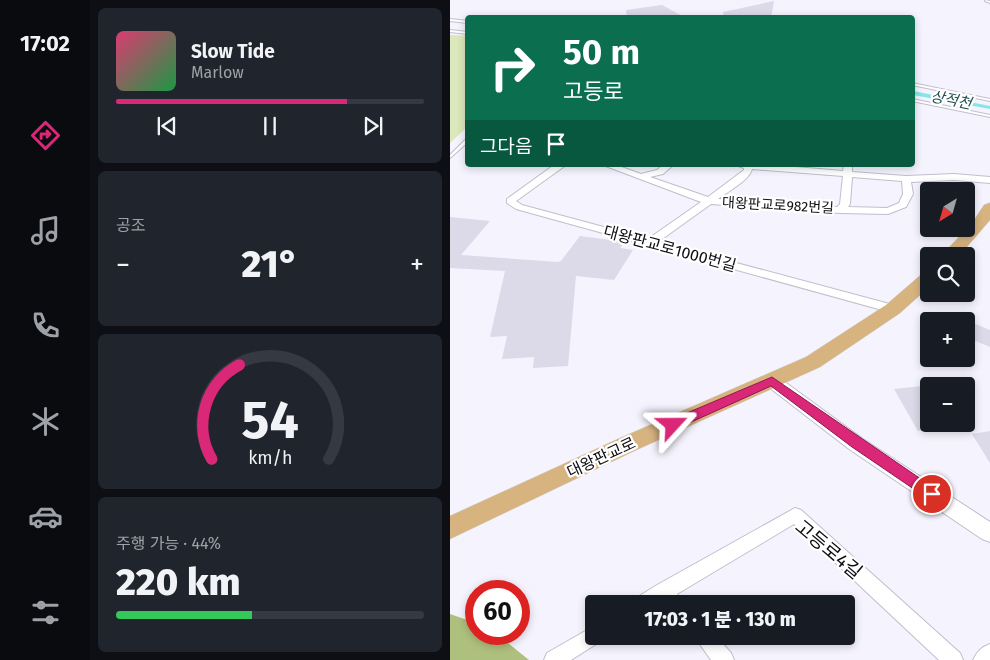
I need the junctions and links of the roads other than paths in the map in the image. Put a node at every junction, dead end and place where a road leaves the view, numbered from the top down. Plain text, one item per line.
1 (986, 0) edge
2 (990, 2) edge
3 (450, 20) edge
4 (465, 22) edge
5 (450, 31) edge
6 (465, 33) edge
7 (915, 85) edge
8 (990, 100) edge
9 (915, 101) edge
10 (990, 116) edge
11 (465, 142) edge
12 (450, 148) edge
13 (459, 148) junction
14 (450, 156) edge
15 (557, 167) edge
16 (612, 167) edge
17 (666, 167) edge
18 (745, 167) edge
19 (770, 167) edge
20 (847, 170) edge
21 (638, 177) junction
22 (906, 179) junction
23 (990, 180) edge
24 (709, 201) junction
25 (990, 208) edge
26 (840, 210) junction
27 (650, 242) junction
28 (959, 247) edge
29 (920, 285) edge
30 (893, 309) junction
31 (772, 381) junction
32 (450, 528) edge
33 (990, 533) edge
34 (673, 595) edge
35 (585, 641) edge
36 (711, 645) edge
37 (990, 652) edge
38 (554, 660) edge
39 (724, 660) edge
40 (953, 660) edge
41 (983, 660) edge

1 - 2 lane
3 - 4 lane
5 - 6 lane
7 - 8 lane
9 - 10 lane
11 - 13 lane
12 - 13 lane
13 - 14 lane
15 - 27 street, 대왕판교로1000번길
16 - 21 street, 대왕판교로982번길
17 - 21 street
18 - 24 street, 대왕판교로982번길
19 - 20 street, 대왕판교로982번길
20 - 22 street, 대왕판교로982번길
20 - 26 street, 대왕판교로982번길
21 - 24 street, 대왕판교로982번길
22 - 23 street, 대왕판교로982번길
22 - 26 street
24 - 26 street, 대왕판교로982번길
24 - 27 street, 대왕판교로982번길
25 - 28 main road
27 - 30 street, 대왕판교로1000번길
29 - 30 main road, 대왕판교로
30 - 31 main road, 대왕판교로
31 - 32 main road, 대왕판교로
31 - 33 street
34 - 40 street, 고등로4길
35 - 38 street
36 - 39 street
37 - 41 street

